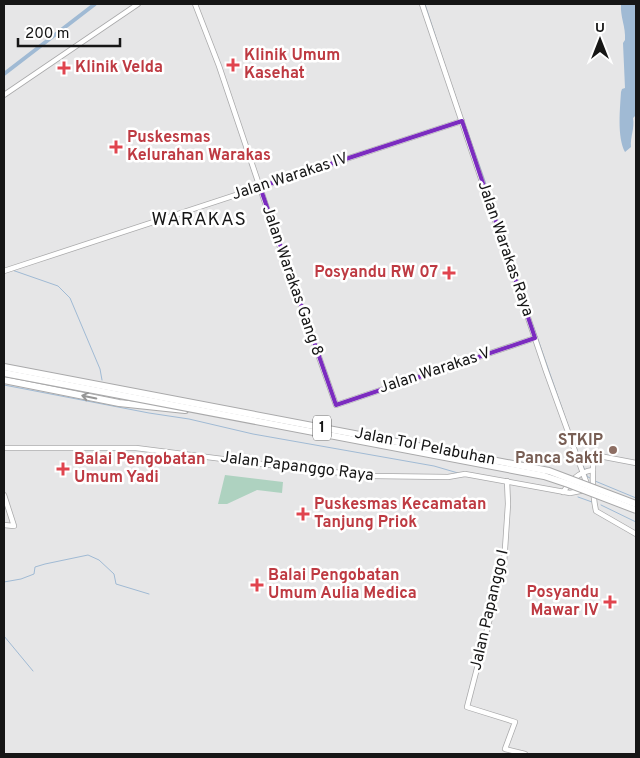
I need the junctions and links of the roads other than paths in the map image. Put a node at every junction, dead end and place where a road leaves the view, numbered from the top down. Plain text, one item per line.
1 (138, 4) edge
2 (195, 4) edge
3 (422, 4) edge
4 (4, 95) edge
5 (462, 121) junction
6 (260, 187) junction
7 (8, 270) edge
8 (535, 338) junction
9 (4, 367) edge
10 (4, 374) edge
11 (4, 380) edge
12 (336, 406) joint
13 (216, 413) junction
14 (4, 448) edge
15 (636, 463) edge
16 (586, 474) junction
17 (507, 484) junction
18 (590, 491) junction
19 (563, 492) junction
20 (4, 495) edge
21 (636, 504) edge
22 (636, 510) edge
23 (4, 525) edge
24 (636, 534) edge
25 (525, 754) edge

1 - 4 street
2 - 6 street, Jalan Warakas Gang 8
3 - 5 street, Jalan Warakas Raya
5 - 6 street, Jalan Warakas IV
5 - 8 street, Jalan Warakas Raya
6 - 7 street, Jalan Warakas IV
6 - 12 street, Jalan Warakas Gang 8
8 - 12 street, Jalan Warakas V
8 - 16 street, Jalan Warakas Raya
9 - 21 highway, Jalan Tol Pelabuhan / 1, bridge
10 - 13 highway, Jalan Tol Pelabuhan / 1, bridge
13 -> 11 highway, bridge
13 - 22 highway, Jalan Tol Pelabuhan / 1, bridge
14 - 17 street, Jalan Papanggo Raya
15 - 16 street
16 - 18 street, Jalan Warakas Raya
16 - 18 street
16 - 19 street
17 - 19 street, Jalan Papanggo Raya
17 - 25 street, Jalan Papanggo I
18 - 19 street, Jalan Papanggo Raya
18 - 24 street
20 - 23 street

